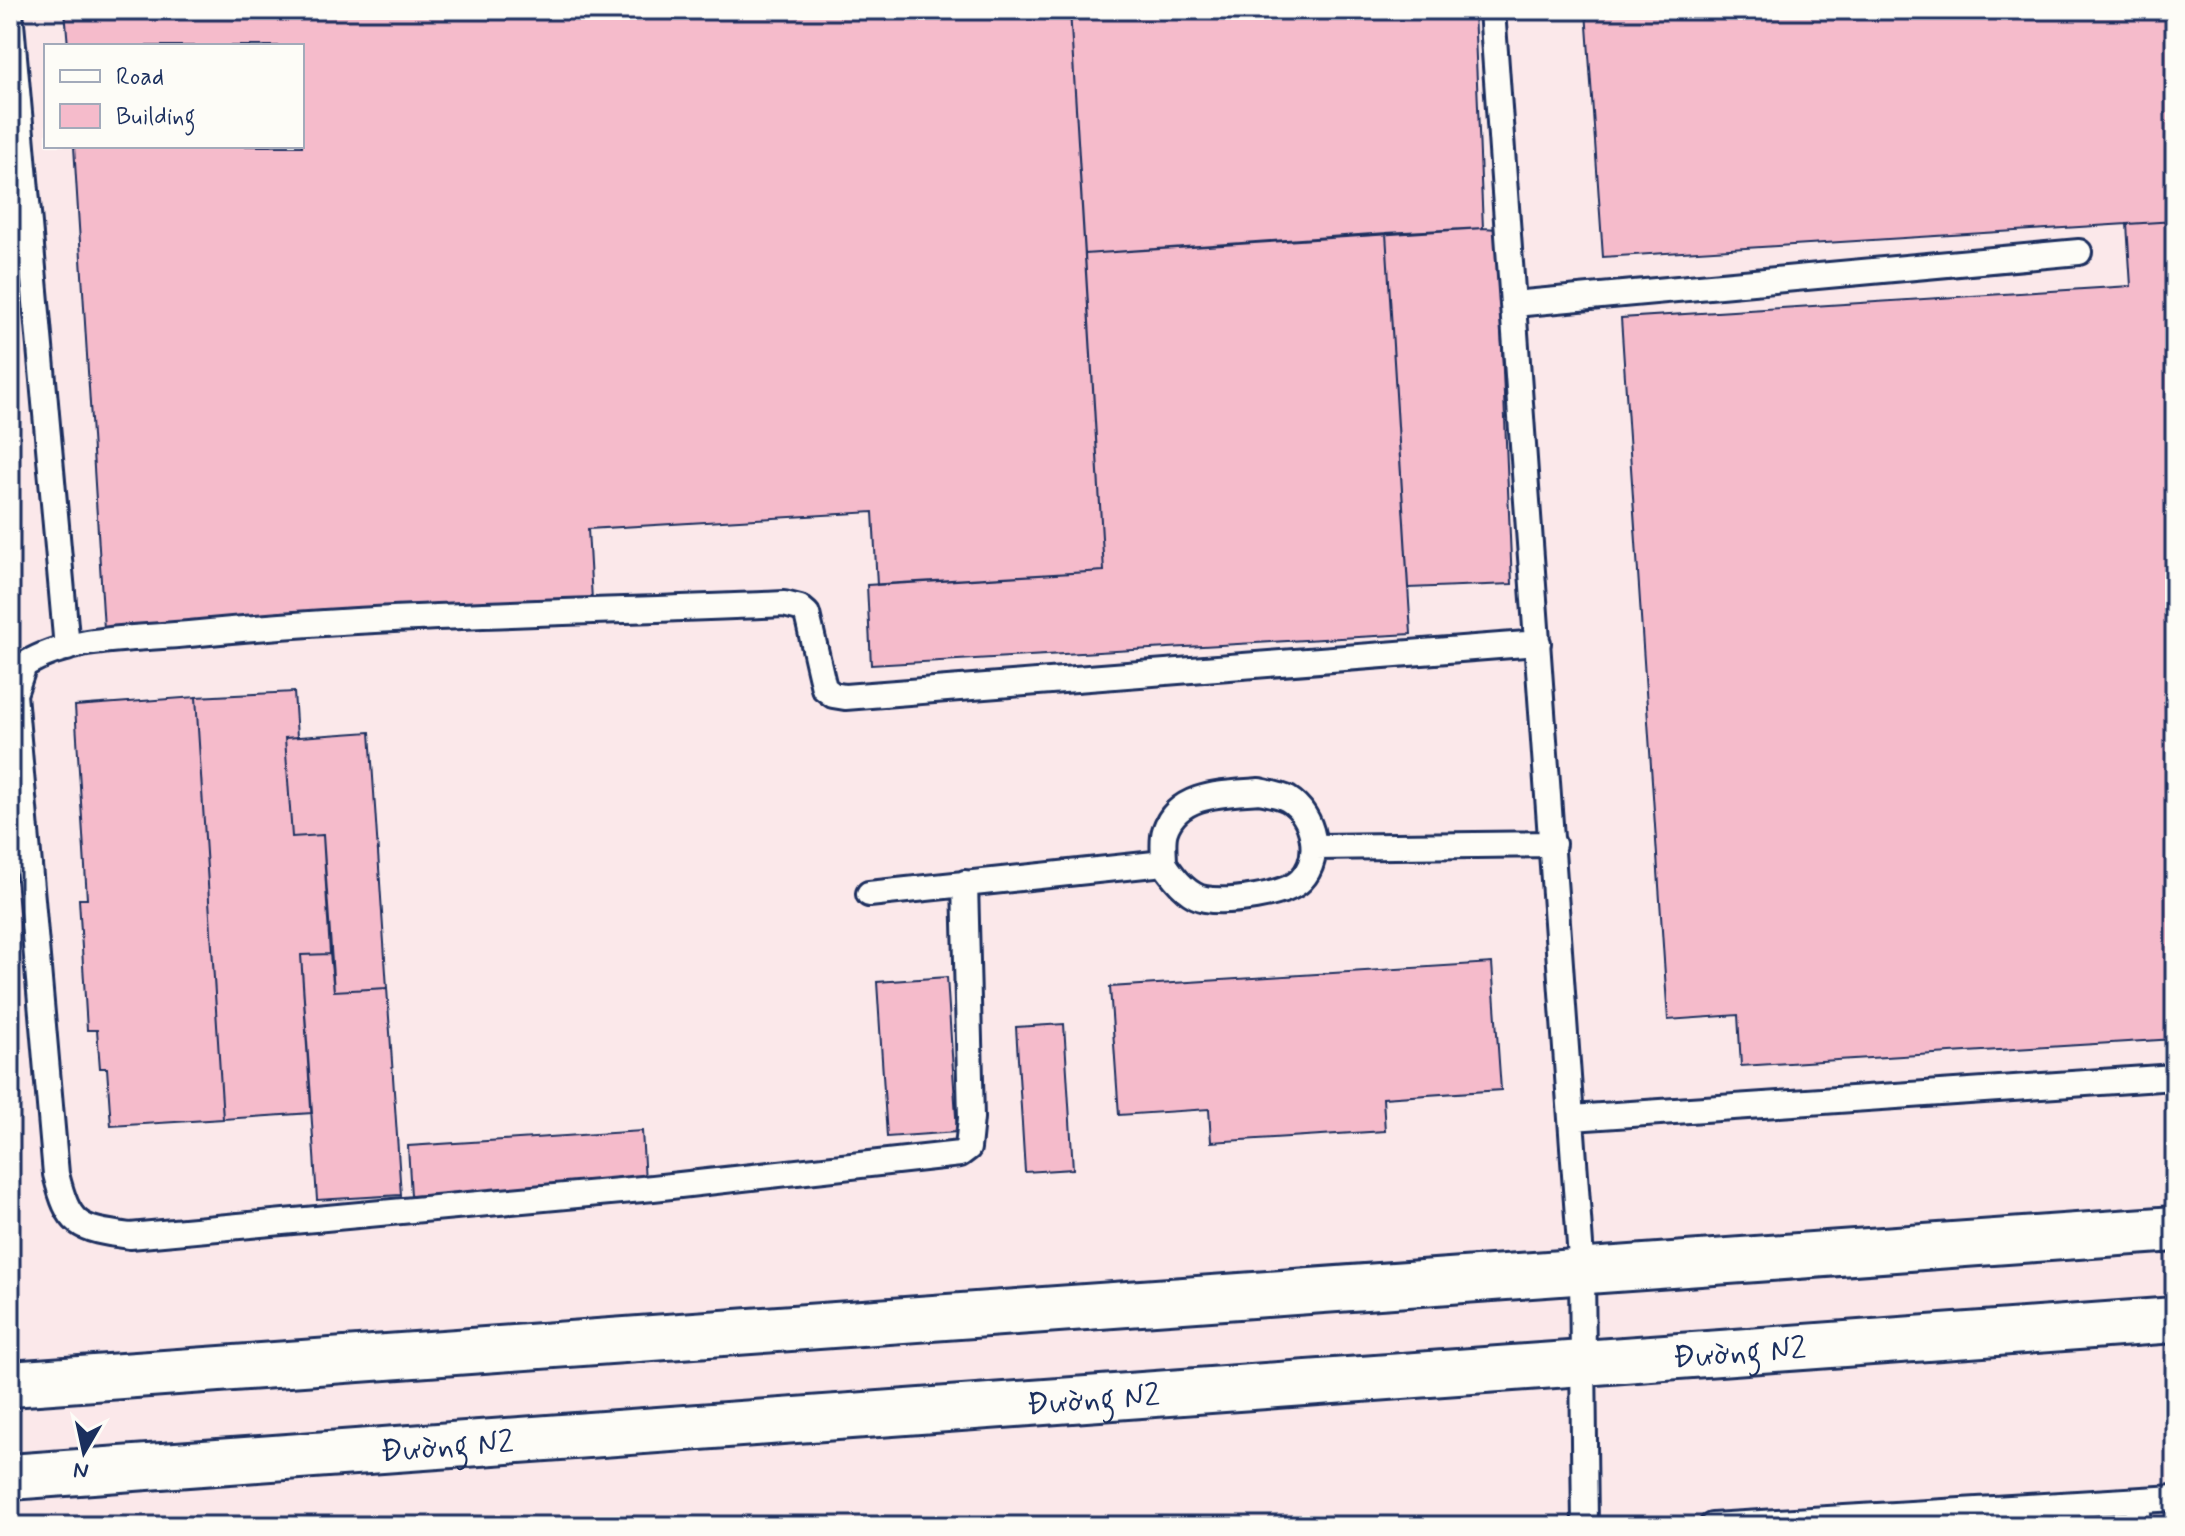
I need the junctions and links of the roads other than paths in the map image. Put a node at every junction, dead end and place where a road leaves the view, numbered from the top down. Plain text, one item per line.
1 (1492, 10) edge
2 (10, 12) edge
3 (2079, 252) dead end
4 (1514, 304) junction
5 (1538, 643) junction
6 (67, 648) junction
7 (18, 840) edge
8 (1553, 844) junction
9 (1315, 847) junction
10 (1164, 863) junction
11 (965, 883) junction
12 (869, 894) dead end
13 (2175, 1077) edge
14 (1572, 1118) junction
15 (2175, 1229) edge
16 (1582, 1273) junction
17 (2175, 1320) edge
18 (1585, 1363) junction
19 (10, 1384) edge
20 (10, 1477) edge
21 (2175, 1498) edge
22 (2137, 1501) junction
23 (1820, 1523) edge
24 (1585, 1526) edge
25 (1712, 1526) edge
26 (2139, 1526) edge

1 - 4 lane
2 - 6 lane
3 - 4 lane
4 - 5 lane
5 - 6 lane
5 - 8 lane
6 - 7 lane
7 - 11 lane
8 - 9 lane
8 - 14 lane
9 - 10 lane
9 - 10 lane
10 - 11 lane
11 - 12 lane
13 - 14 lane
14 - 16 lane
15 - 16 street
16 - 18 lane
16 - 19 street
17 - 18 street, Đường N2
18 - 20 street, Đường N2
18 - 24 lane
21 - 22 lane
22 - 23 lane
22 - 26 lane
23 - 25 lane

